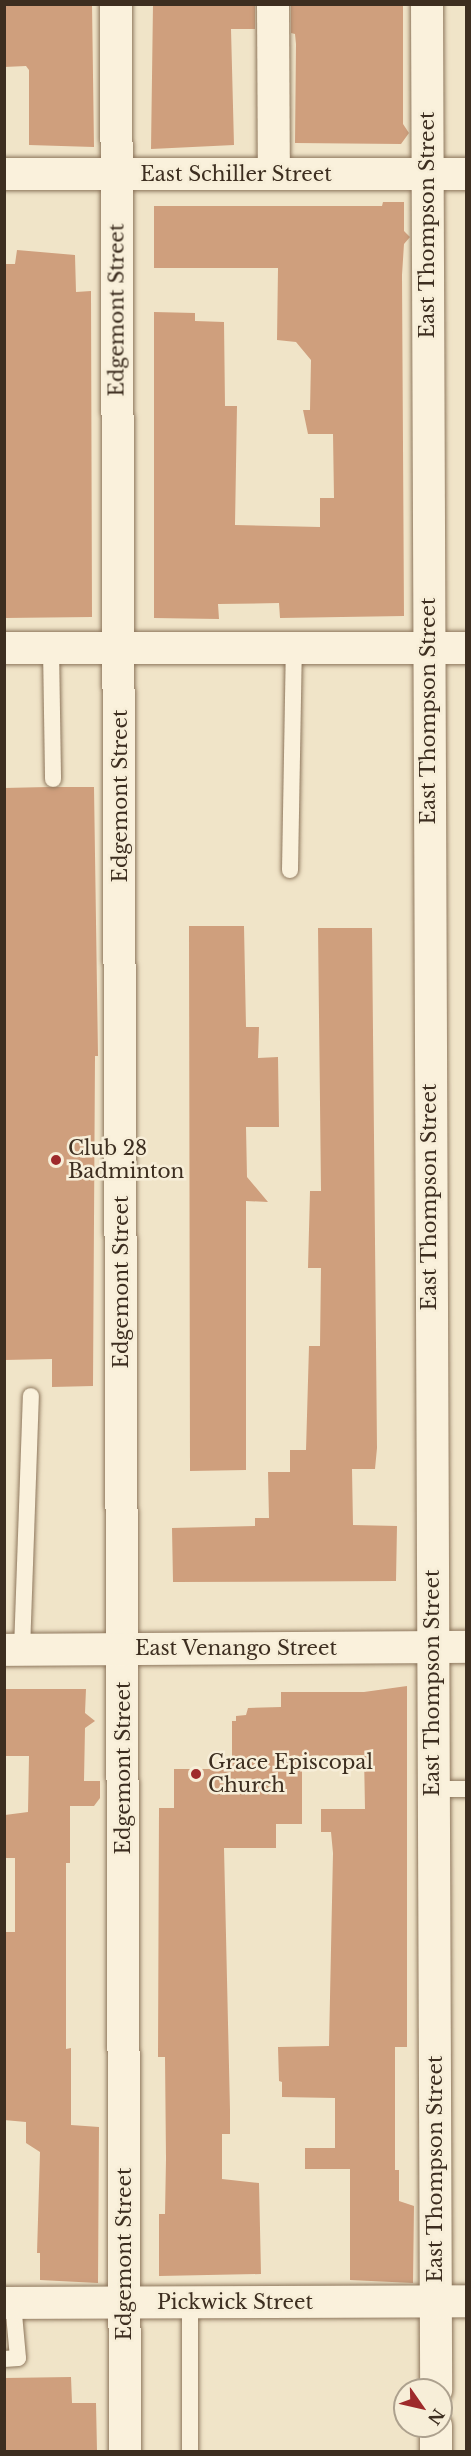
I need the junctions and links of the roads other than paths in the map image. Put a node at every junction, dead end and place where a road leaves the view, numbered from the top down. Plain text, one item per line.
1 (116, 4) edge
2 (273, 4) edge
3 (427, 4) edge
4 (274, 173) junction
5 (4, 174) edge
6 (116, 174) junction
7 (427, 174) junction
8 (466, 174) edge
9 (119, 647) junction
10 (294, 647) junction
11 (428, 647) junction
12 (4, 648) edge
13 (51, 648) junction
14 (466, 648) edge
15 (53, 779) dead end
16 (290, 870) dead end
17 (31, 1396) dead end
18 (432, 1647) junction
19 (466, 1647) edge
20 (123, 1649) junction
21 (13, 1650) edge
22 (433, 1789) junction
23 (466, 1789) edge
24 (451, 2301) edge
25 (124, 2302) junction
26 (190, 2302) junction
27 (9, 2303) edge
28 (4, 2359) edge
29 (438, 2378) edge
30 (125, 2451) edge
31 (190, 2451) edge

1 - 6 street, Edgemont Street
2 - 4 street
3 - 7 street, East Thompson Street
4 - 6 street, East Schiller Street
4 - 7 street, East Schiller Street
5 - 6 street, East Schiller Street
6 - 9 street, Edgemont Street
7 - 8 street, East Schiller Street
7 - 11 street, East Thompson Street
9 - 10 street
9 - 13 street
9 - 20 street, Edgemont Street
10 - 11 street
10 - 16 lane
11 - 14 street
11 - 18 street, East Thompson Street
12 - 13 street
13 - 15 lane
17 - 21 lane
18 - 19 street, East Venango Street
18 - 20 street, East Venango Street
18 - 22 street, East Thompson Street
20 - 21 street, East Venango Street
20 - 25 street, Edgemont Street
22 - 23 lane
22 - 24 street, East Thompson Street
24 - 26 street, Pickwick Street
24 - 29 street, East Thompson Street
25 - 26 street, Pickwick Street
25 - 27 street, Pickwick Street
25 - 30 street, Edgemont Street
26 - 31 lane
27 - 28 lane

